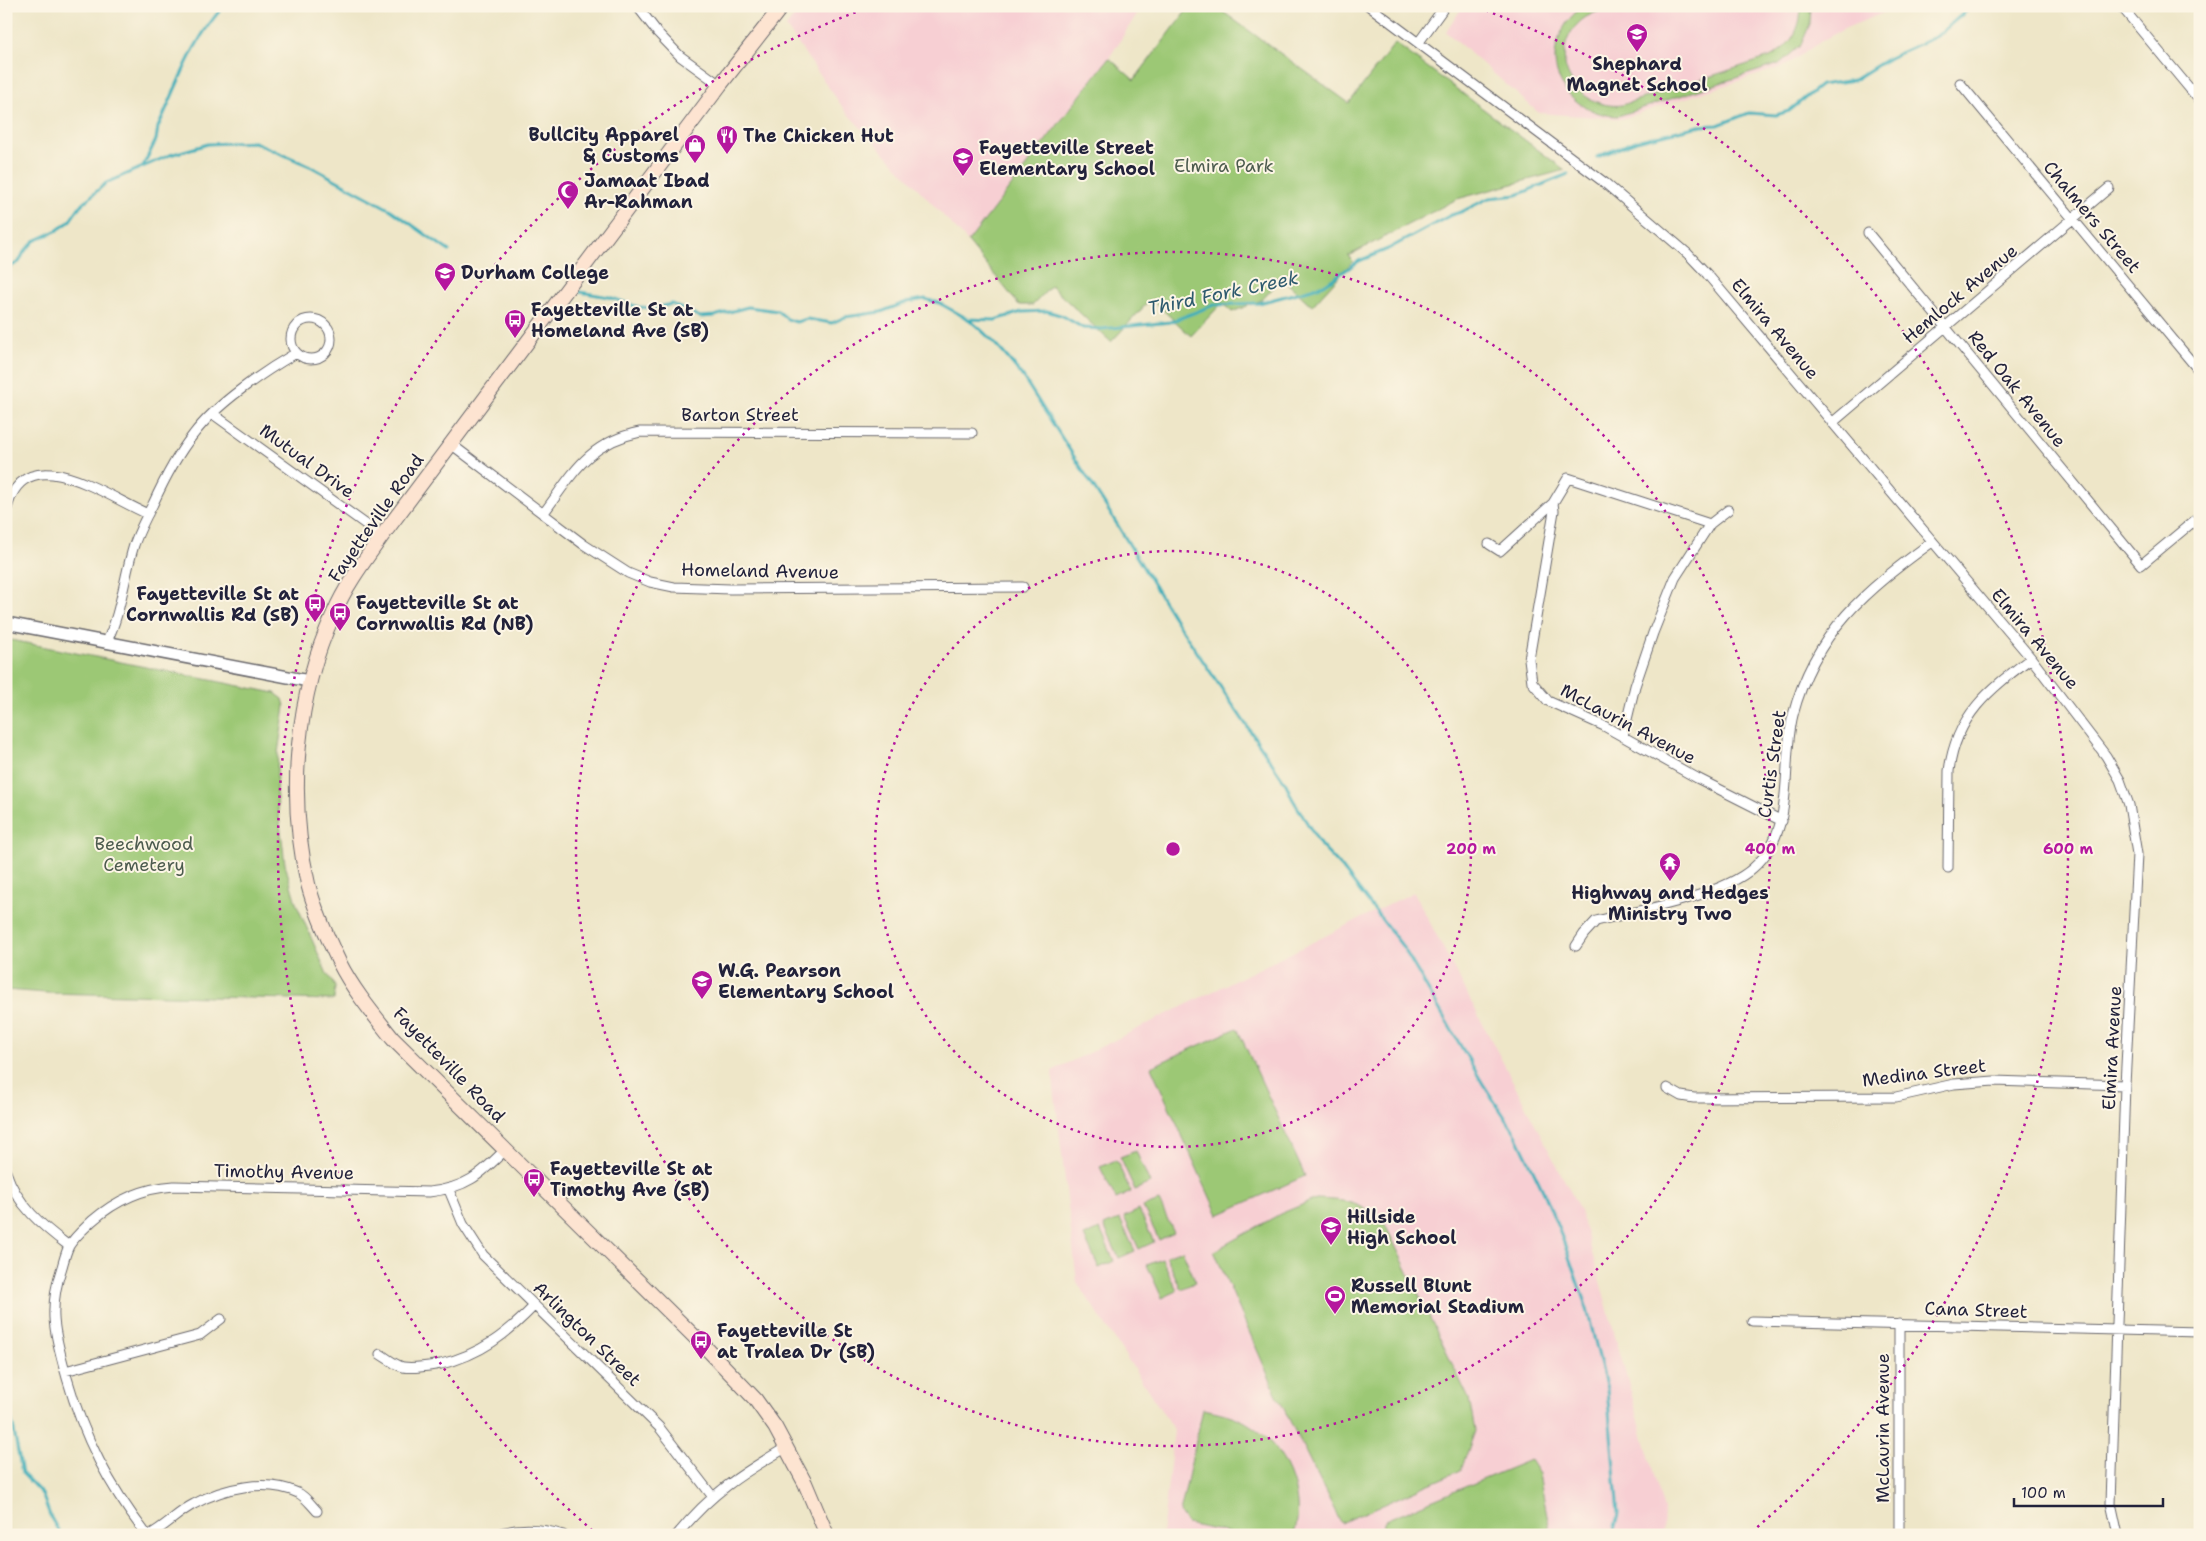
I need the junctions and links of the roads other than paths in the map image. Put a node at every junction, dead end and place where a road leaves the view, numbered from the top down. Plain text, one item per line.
1 (637, 6) edge
2 (782, 6) edge
3 (1369, 6) edge
4 (1445, 6) edge
5 (2121, 6) edge
6 (1418, 42) junction
7 (1960, 82) dead end
8 (720, 85) junction
9 (2200, 101) edge
10 (2109, 188) dead end
11 (2072, 220) junction
12 (1868, 233) dead end
13 (1945, 327) junction
14 (296, 353) junction
15 (2200, 372) edge
16 (213, 414) junction
17 (1832, 423) junction
18 (972, 433) dead end
19 (451, 444) junction
20 (1552, 503) junction
21 (1728, 510) dead end
22 (6, 513) edge
23 (148, 514) junction
24 (543, 514) junction
25 (2200, 516) edge
26 (1710, 524) junction
27 (382, 536) junction
28 (1932, 542) junction
29 (1489, 544) dead end
30 (1023, 588) dead end
31 (6, 623) edge
32 (106, 643) junction
33 (2031, 658) junction
34 (309, 682) junction
35 (1622, 736) junction
36 (1782, 821) junction
37 (1948, 868) dead end
38 (1576, 946) dead end
39 (2126, 1085) junction
40 (1668, 1088) dead end
41 (505, 1150) junction
42 (6, 1172) edge
43 (449, 1190) junction
44 (69, 1246) junction
45 (534, 1306) junction
46 (221, 1319) dead end
47 (1752, 1321) dead end
48 (1899, 1324) junction
49 (2116, 1330) junction
50 (2200, 1332) edge
51 (380, 1354) dead end
52 (65, 1371) junction
53 (787, 1447) junction
54 (713, 1496) junction
55 (317, 1511) dead end
56 (1899, 1531) dead end
57 (148, 1535) edge
58 (495, 1535) edge
59 (563, 1535) edge
60 (677, 1535) edge
61 (827, 1535) edge
62 (2118, 1535) edge

1 - 8 street
2 - 8 main road, Fayetteville Road
3 - 6 street, Elmira Avenue
4 - 6 street
5 - 9 street
6 - 17 street, Elmira Avenue
7 - 11 street, Chalmers Street
8 - 19 main road, Fayetteville Road
10 - 11 street, Hemlock Avenue
11 - 13 street, Hemlock Avenue
11 - 15 street, Chalmers Street
12 - 13 street, Red Oak Avenue
13 - 17 street, Hemlock Avenue
13 - 25 street, Red Oak Avenue
14 - 14 street
14 - 16 street
16 - 23 street
16 - 27 street, Mutual Drive
17 - 28 street, Elmira Avenue
18 - 24 street, Barton Street
19 - 24 street, Homeland Avenue
19 - 27 main road, Fayetteville Road
20 - 26 street
20 - 29 street
20 - 35 street, McLaurin Avenue
21 - 26 street
22 - 23 street
23 - 32 street
24 - 30 street, Homeland Avenue
26 - 35 street
27 - 34 main road, Fayetteville Road
28 - 33 street, Elmira Avenue
28 - 36 street, Curtis Street
31 - 32 street
32 - 34 street
33 - 37 street
33 - 39 street, Elmira Avenue
34 - 41 main road, Fayetteville Road
35 - 36 street, McLaurin Avenue
36 - 38 street, Curtis Street
39 - 40 street, Medina Street
39 - 49 street, Elmira Avenue
41 - 43 street, Timothy Avenue
41 - 53 main road, Fayetteville Road
42 - 44 street
43 - 44 street, Timothy Avenue
43 - 45 street, Arlington Street
44 - 52 street
45 - 51 street
45 - 54 street, Arlington Street
46 - 52 street
47 - 48 street, Cana Street
48 - 49 street, Cana Street
48 - 56 street, McLaurin Avenue
49 - 50 street, Cana Street
49 - 62 street, Elmira Avenue
52 - 57 street
53 - 54 street
53 - 61 main road, Fayetteville Road
54 - 60 street
55 - 57 street
58 - 59 street

